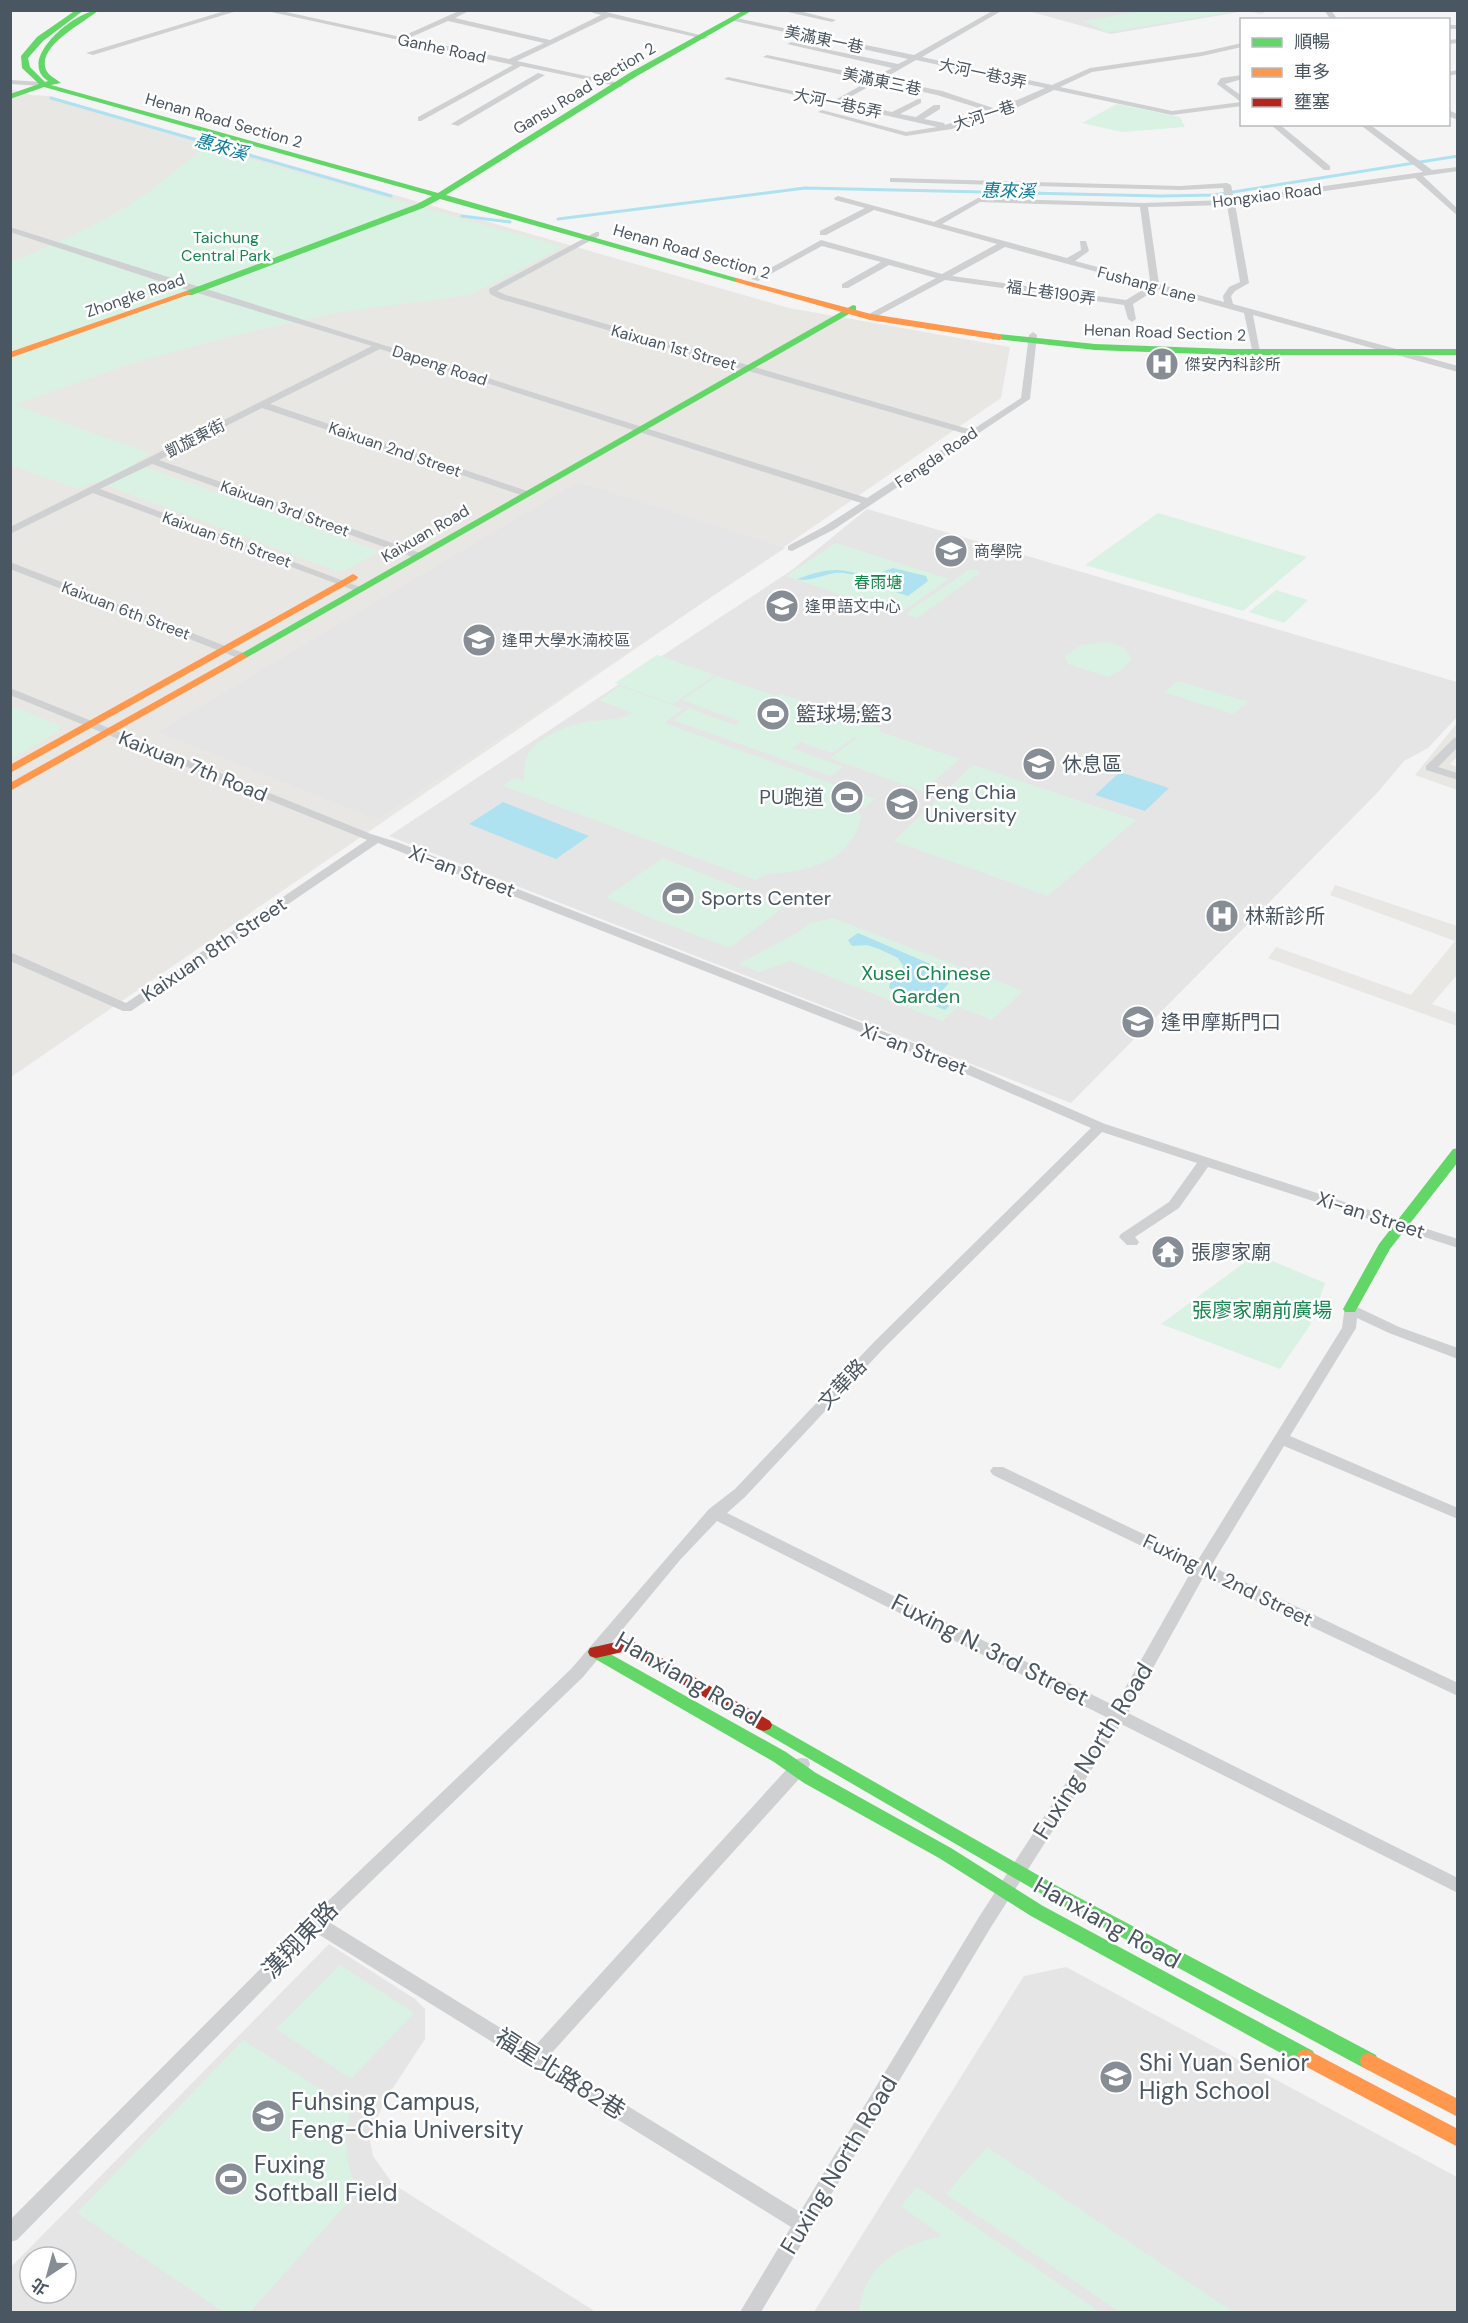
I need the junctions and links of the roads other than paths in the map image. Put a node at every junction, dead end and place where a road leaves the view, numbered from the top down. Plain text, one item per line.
1 (81, 10) edge
2 (96, 10) edge
3 (237, 10) edge
4 (266, 10) edge
5 (468, 10) edge
6 (587, 10) edge
7 (750, 10) edge
8 (782, 10) edge
9 (1000, 10) edge
10 (608, 15) junction
11 (448, 20) junction
12 (734, 20) junction
13 (832, 20) dead end
14 (704, 37) junction
15 (402, 39) junction
16 (551, 42) junction
17 (790, 44) dead end
18 (1240, 45) edge
19 (90, 54) dead end
20 (767, 57) dead end
21 (915, 58) junction
22 (509, 62) junction
23 (520, 64) junction
24 (899, 67) junction
25 (541, 75) dead end
26 (1240, 77) edge
27 (728, 79) dead end
28 (877, 80) junction
29 (32, 82) edge
30 (619, 85) junction
31 (1052, 87) junction
32 (10, 97) edge
33 (1240, 100) edge
34 (918, 101) dead end
35 (836, 102) junction
36 (1240, 102) edge
37 (937, 107) dead end
38 (996, 111) junction
39 (822, 112) dead end
40 (893, 114) junction
41 (421, 119) dead end
42 (917, 120) junction
43 (455, 124) dead end
44 (1276, 126) edge
45 (1366, 126) edge
46 (949, 127) junction
47 (906, 134) junction
48 (883, 139) dead end
49 (1327, 168) dead end
50 (1458, 169) edge
51 (1429, 172) junction
52 (1417, 175) junction
53 (893, 180) dead end
54 (442, 195) junction
55 (838, 198) dead end
56 (1231, 202) junction
57 (1144, 205) junction
58 (872, 208) junction
59 (1458, 214) edge
60 (934, 225) junction
61 (10, 228) edge
62 (824, 233) dead end
63 (592, 236) junction
64 (1083, 243) dead end
65 (1004, 244) junction
66 (888, 262) junction
67 (1067, 262) junction
68 (943, 277) junction
69 (754, 279) junction
70 (845, 286) dead end
71 (1155, 286) junction
72 (198, 290) junction
73 (1128, 303) junction
74 (1229, 306) junction
75 (844, 307) junction
76 (1248, 311) junction
77 (875, 315) junction
78 (1132, 319) dead end
79 (1032, 339) junction
80 (379, 346) junction
81 (1458, 346) edge
82 (1376, 347) junction
83 (1256, 349) junction
84 (1458, 352) edge
85 (1400, 353) junction
86 (10, 355) edge
87 (732, 364) junction
88 (746, 368) junction
89 (1458, 369) edge
90 (262, 405) junction
91 (625, 424) junction
92 (640, 429) junction
93 (973, 434) junction
94 (151, 460) junction
95 (511, 488) junction
96 (93, 490) junction
97 (528, 494) junction
98 (869, 502) junction
99 (10, 531) edge
100 (792, 548) dead end
101 (403, 549) junction
102 (419, 555) junction
103 (10, 565) edge
104 (343, 583) junction
105 (360, 589) junction
106 (225, 649) junction
107 (242, 656) junction
108 (10, 691) edge
109 (92, 725) junction
110 (110, 732) junction
111 (1458, 740) edge
112 (10, 770) edge
113 (1458, 777) edge
114 (10, 788) edge
115 (376, 839) junction
116 (10, 956) edge
117 (1101, 1127) junction
118 (1458, 1152) edge
119 (1205, 1161) junction
120 (1401, 1225) junction
121 (1132, 1242) dead end
122 (1458, 1244) edge
123 (1350, 1309) junction
124 (1458, 1354) edge
125 (1282, 1439) junction
126 (998, 1471) dead end
127 (714, 1513) junction
128 (1458, 1514) edge
129 (1202, 1567) junction
130 (596, 1652) junction
131 (1458, 1690) edge
132 (1118, 1715) junction
133 (812, 1753) junction
134 (797, 1770) junction
135 (1019, 1871) junction
136 (1458, 1886) edge
137 (1005, 1892) junction
138 (317, 1924) junction
139 (535, 2058) junction
140 (1458, 2109) edge
141 (1458, 2139) edge
142 (803, 2224) junction
143 (10, 2234) edge
144 (750, 2313) edge

1 - 29 street
2 - 29 street
3 - 19 street
4 - 15 street, Ganhe Road
5 - 11 street
6 - 10 street
7 - 12 street, Gansu Road Section 2
8 - 13 street
9 - 21 street
10 - 14 street
10 - 16 street
11 - 15 street
11 - 16 street
12 - 14 street, Gansu Road Section 2
12 - 21 street, 美滿東一巷
14 - 30 street, Gansu Road Section 2
15 - 22 street, Ganhe Road
16 - 22 street
17 - 24 street
18 - 31 street, 大河一巷
20 - 28 street, 美滿東三巷
21 - 24 street
21 - 31 street, 大河一巷3弄
22 - 23 street, Ganhe Road
23 - 30 street, Ganhe Road
23 - 41 street
24 - 28 street
25 - 43 street
26 - 33 street
27 - 35 street, 大河一巷5弄
28 - 35 street
28 - 38 street, 美滿東三巷
29 - 32 street
29 - 54 street, Henan Road Section 2
30 - 54 street, Gansu Road Section 2
31 - 36 street, 大河一巷3弄
31 - 38 street, 大河一巷
34 - 40 street
35 - 40 street, 大河一巷5弄
37 - 42 street
38 - 46 street, 大河一巷
39 - 47 street, 大河一巷
40 - 42 street, 大河一巷5弄
42 - 46 street, 大河一巷5弄
44 - 49 street
45 - 51 street
46 - 47 street, 大河一巷
47 - 48 street
50 - 51 street, Hongxiao Road
51 - 52 street, Hongxiao Road
52 - 56 street, Hongxiao Road
52 - 59 street
53 - 56 street
54 - 63 street, Henan Road Section 2
54 - 72 street, Zhongke Road
55 - 58 street, Fushang Lane
56 - 57 street, Hongxiao Road
56 - 74 street
57 - 60 street, Hongxiao Road
57 - 71 street
58 - 60 street, Fushang Lane
58 - 62 street
60 - 65 street, Fushang Lane
61 - 72 street, Dapeng Road
63 - 69 street, Henan Road Section 2
63 - 75 street, Henan Road Section 2
63 - 87 street, Kaixuan 1st Street
64 - 67 street
65 - 67 street, Fushang Lane
65 - 68 street
66 - 68 street, 福上巷190弄
66 - 69 street, 福上巷190弄
66 - 70 street
67 - 71 street, Fushang Lane
68 - 73 street, 福上巷190弄
68 - 77 street
69 - 75 street, Henan Road Section 2
71 - 73 street
71 - 74 street, Fushang Lane
72 - 80 street, Dapeng Road
72 - 86 street, Zhongke Road
73 - 78 street
74 - 76 street, Fushang Lane
75 - 77 street, Henan Road Section 2
75 - 87 street, Kaixuan Road
75 - 88 street, Kaixuan Road
76 - 82 street, Fushang Lane
76 - 83 street
77 - 79 street, Henan Road Section 2
79 - 83 street, Henan Road Section 2
79 - 93 street, Fengda Road
80 - 90 street, 凱旋東街
80 - 91 street, Dapeng Road
81 - 82 street, Henan Road Section 2
82 - 83 street, Henan Road Section 2
82 - 85 street, Fushang Lane
83 - 85 street, Henan Road Section 2
84 - 85 street, Henan Road Section 2
85 - 89 street, Fushang Lane
87 - 88 street, Kaixuan 1st Street
87 - 91 street, Kaixuan Road
88 - 92 street, Kaixuan Road
88 - 93 street, Kaixuan 1st Street
90 - 94 street, 凱旋東街
90 - 95 street, Kaixuan 2nd Street
91 - 92 street, Dapeng Road
91 - 95 street, Kaixuan Road
92 - 97 street, Kaixuan Road
92 - 98 street, Dapeng Road
93 - 98 street, Fengda Road
94 - 96 street, 凱旋東街
94 - 101 street, Kaixuan 3rd Street
95 - 97 street, Kaixuan 2nd Street
95 - 101 street, Kaixuan Road
96 - 99 street, 凱旋東街
96 - 104 street, Kaixuan 5th Street
97 - 102 street, Kaixuan Road
98 - 100 street, Fengda Road
101 - 102 street, Kaixuan 3rd Street
101 - 104 street, Kaixuan Road
102 - 105 street, Kaixuan Road
103 - 106 street, Kaixuan 6th Street
104 - 105 street, Kaixuan 5th Street
104 - 106 street, Kaixuan Road
105 - 107 street, Kaixuan Road
106 - 107 street, Kaixuan 6th Street
106 - 109 street, Kaixuan Road
107 - 110 street, Kaixuan Road
108 - 109 street, Kaixuan 7th Road
109 - 110 street, Kaixuan 7th Road
109 - 112 street, Kaixuan Road
110 - 114 street, Kaixuan Road
110 - 115 street, Kaixuan 7th Road
111 - 113 street
115 - 116 street, Kaixuan 8th Street
115 - 117 street, Xi-an Street
117 - 119 street, Xi-an Street
117 - 127 street, 文華路
118 - 120 street
119 - 120 street, Xi-an Street
119 - 121 street
120 - 122 street, Xi-an Street
120 - 123 street
123 - 124 street
123 - 125 street, Fuxing North Road
125 - 128 street
125 - 129 street, Fuxing North Road
126 - 129 street, Fuxing N. 2nd Street
127 - 130 street, 文華路
127 - 132 street, Fuxing N. 3rd Street
129 - 131 street, Fuxing N. 2nd Street
129 - 132 street, Fuxing North Road
130 - 133 street, Hanxiang Road
130 - 134 street, Hanxiang Road
130 - 138 street, 漢翔東路
132 - 135 street, Fuxing North Road
132 - 136 street, Fuxing N. 3rd Street
133 - 134 street
133 - 135 street, Hanxiang Road
134 - 137 street, Hanxiang Road
134 - 139 street
135 - 137 street, Fuxing North Road
135 - 140 street, Hanxiang Road
137 - 141 street, Hanxiang Road
137 - 142 street, Fuxing North Road
138 - 139 street, 福星北路82巷
138 - 143 street, 漢翔東路
139 - 142 street, 福星北路82巷
142 - 144 street, Fuxing North Road

